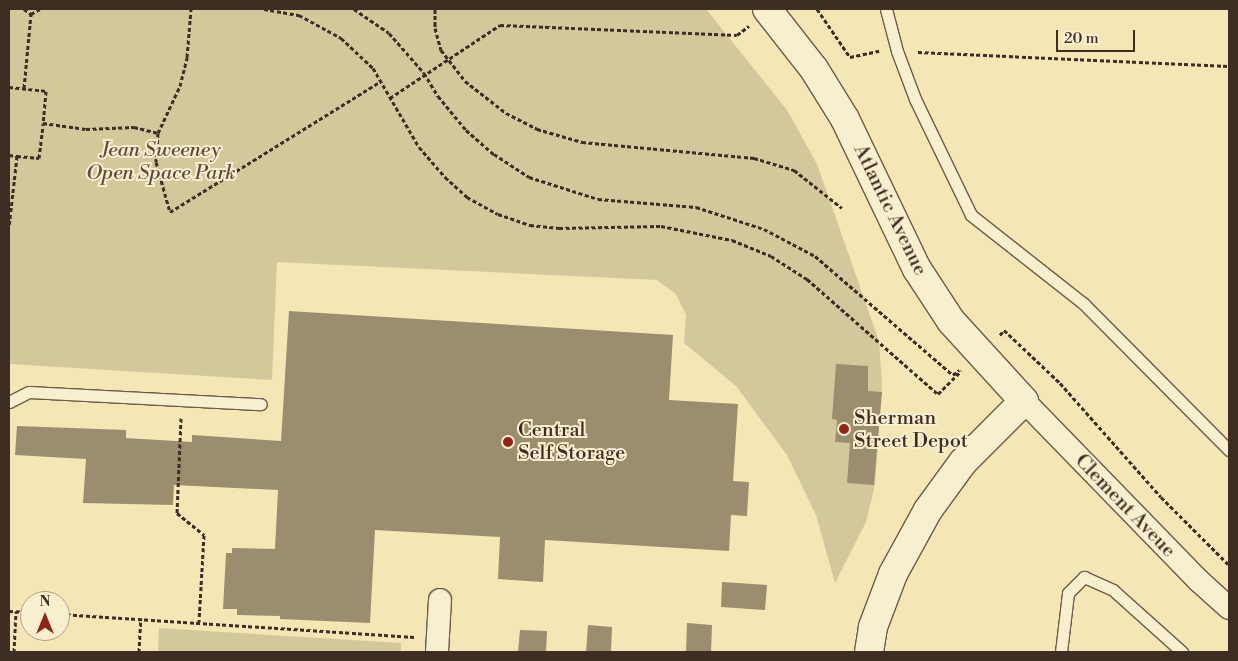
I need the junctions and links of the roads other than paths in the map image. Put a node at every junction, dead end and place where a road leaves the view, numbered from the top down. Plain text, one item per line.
1 (767, 9) edge
2 (886, 9) edge
3 (1024, 401) junction
4 (9, 402) edge
5 (260, 404) dead end
6 (1229, 450) edge
7 (440, 600) dead end
8 (1229, 608) edge
9 (437, 646) edge
10 (869, 652) edge
11 (1061, 652) edge
12 (1182, 652) edge

1 - 3 street, Atlantic Avenue
2 - 6 lane
3 - 8 street, Clement Aveue
3 - 10 street
4 - 5 lane
7 - 9 street
11 - 12 lane

